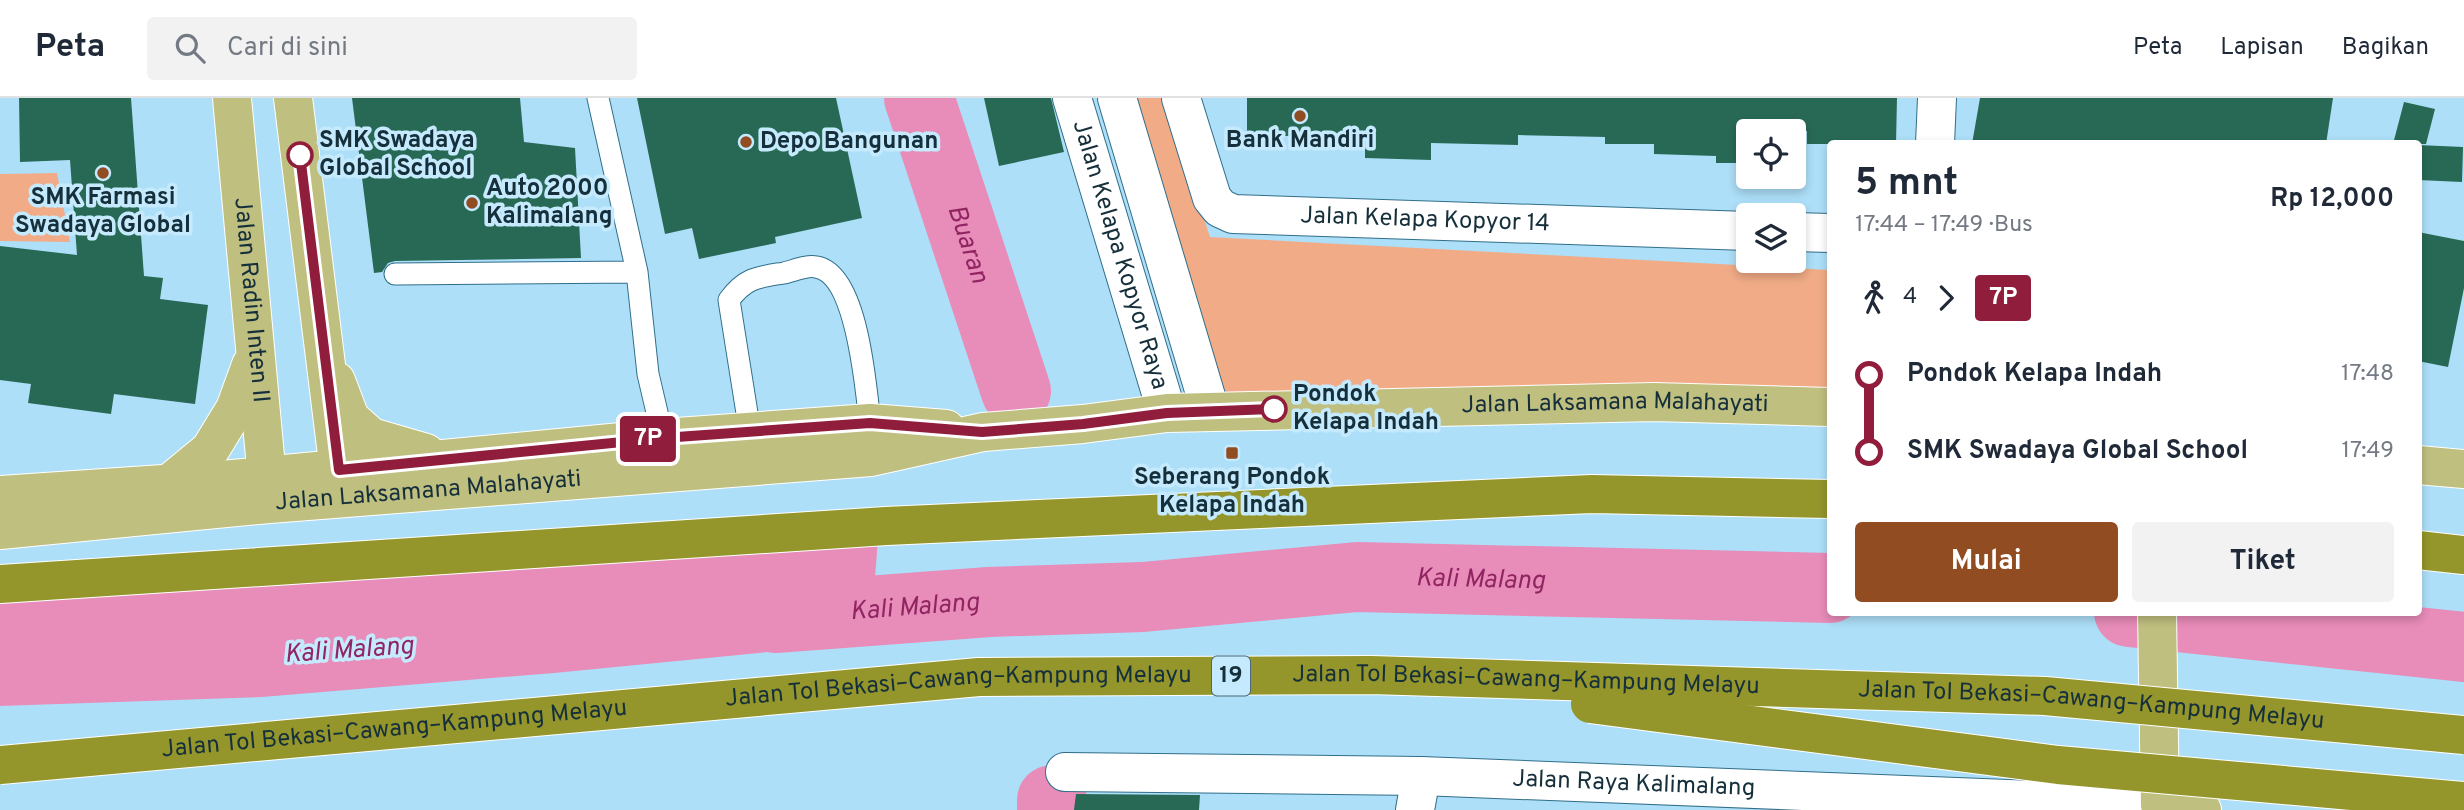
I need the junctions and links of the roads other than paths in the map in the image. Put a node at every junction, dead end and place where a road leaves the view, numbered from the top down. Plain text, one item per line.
1 (232, 98) edge
2 (293, 98) edge
3 (598, 98) edge
4 (1072, 98) edge
5 (1116, 98) edge
6 (1181, 98) edge
7 (1937, 98) edge
8 (1934, 140) edge
9 (1736, 231) edge
10 (1806, 232) edge
11 (1827, 233) edge
12 (637, 272) junction
13 (395, 274) dead end
14 (323, 346) junction
15 (255, 353) junction
16 (1827, 407) edge
17 (1210, 410) junction
18 (1167, 413) junction
19 (870, 423) junction
20 (750, 432) junction
21 (982, 432) junction
22 (663, 438) junction
23 (447, 459) junction
24 (2422, 465) edge
25 (2464, 469) edge
26 (170, 484) junction
27 (340, 484) junction
28 (268, 490) junction
29 (0, 495) edge
30 (1827, 499) edge
31 (0, 530) edge
32 (2422, 550) edge
33 (2464, 555) edge
34 (0, 584) edge
35 (2157, 616) edge
36 (1371, 675) junction
37 (2464, 734) edge
38 (0, 765) edge
39 (1065, 772) dead end
40 (1418, 793) edge
41 (2464, 801) edge
42 (2160, 806) junction
43 (2202, 810) edge

1 - 15 main road, Jalan Radin Inten II
2 - 14 main road
3 - 12 lane
4 - 18 street, Jalan Kelapa Kopyor Raya
5 - 17 street, Jalan Kelapa Kopyor Raya
6 - 9 street, Jalan Kelapa Kopyor 14
7 - 8 street
10 - 11 street
12 - 13 lane
12 - 22 lane
14 - 23 main road
14 - 27 main road
15 - 26 main road
15 - 28 main road, Jalan Radin Inten II
16 - 17 main road, Jalan Laksamana Malahayati
17 - 18 main road, Jalan Laksamana Malahayati
18 - 21 main road, Jalan Laksamana Malahayati
19 - 20 main road, Jalan Laksamana Malahayati
19 - 20 lane
19 - 21 main road, Jalan Laksamana Malahayati
20 - 22 main road, Jalan Laksamana Malahayati
21 - 27 main road, Jalan Laksamana Malahayati
22 - 23 main road, Jalan Laksamana Malahayati
23 - 27 main road, Jalan Laksamana Malahayati
24 - 25 main road
26 - 28 main road, Jalan Laksamana Malahayati
26 - 29 main road, Jalan Laksamana Malahayati
27 - 28 main road, Jalan Laksamana Malahayati
28 - 31 main road, Jalan Laksamana Malahayati
30 - 34 highway
32 - 33 highway
35 - 42 main road
36 - 37 highway, Jalan Tol Bekasi–Cawang–Kampung Melayu / 19, bridge
36 - 38 highway, Jalan Tol Bekasi–Cawang–Kampung Melayu / 19, bridge
36 - 41 highway, bridge
39 - 40 street, Jalan Raya Kalimalang
40 - 42 street, Jalan Raya Kalimalang
42 - 43 main road, Jalan Raya Kalimalang

